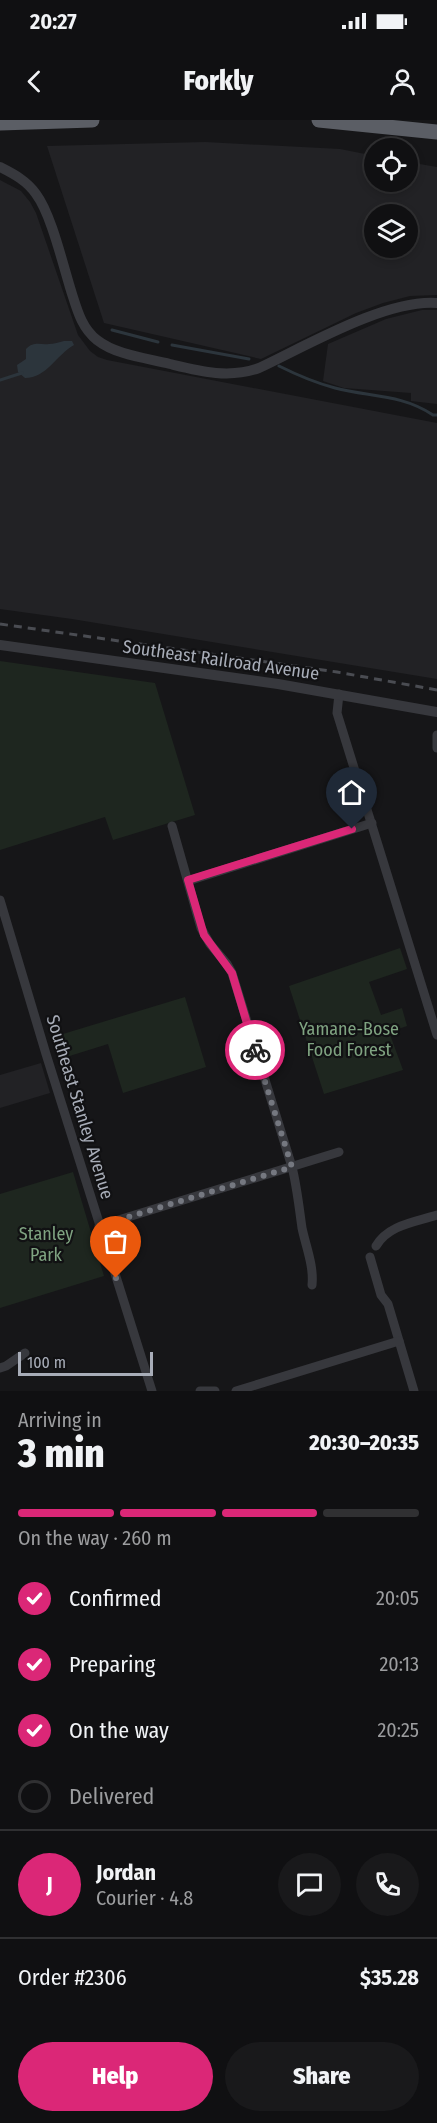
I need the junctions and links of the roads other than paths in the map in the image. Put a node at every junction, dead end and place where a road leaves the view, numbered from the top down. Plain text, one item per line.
1 (92, 120) edge
2 (319, 120) edge
3 (423, 120) edge
4 (0, 123) edge
5 (437, 123) edge
6 (437, 132) edge
7 (0, 167) edge
8 (437, 303) edge
9 (0, 645) edge
10 (339, 694) junction
11 (437, 712) edge
12 (437, 735) edge
13 (437, 748) edge
14 (372, 823) junction
15 (172, 826) dead end
16 (188, 880) junction
17 (0, 900) edge
18 (437, 1035) edge
19 (339, 1152) dead end
20 (292, 1167) junction
21 (437, 1215) edge
22 (99, 1226) junction
23 (376, 1246) dead end
24 (370, 1257) dead end
25 (312, 1285) dead end
26 (399, 1341) junction
27 (25, 1353) dead end
28 (0, 1368) edge
29 (152, 1391) edge
30 (200, 1391) edge
31 (215, 1391) edge
32 (236, 1391) edge
33 (414, 1391) edge

1 - 4 highway
2 - 6 highway
3 - 5 highway
7 - 8 street
9 - 10 street, Southeast Railroad Avenue
10 - 11 street, Southeast Railroad Avenue
10 - 14 street
12 - 13 street
14 - 16 street
14 - 18 street
15 - 16 street
16 - 20 street
17 - 22 street, Southeast Stanley Avenue
19 - 20 street
20 - 22 street
20 - 25 street
21 - 23 street
22 - 29 street, Southeast Stanley Avenue
24 - 26 street
26 - 32 street
26 - 33 street
27 - 28 street
30 - 31 street

